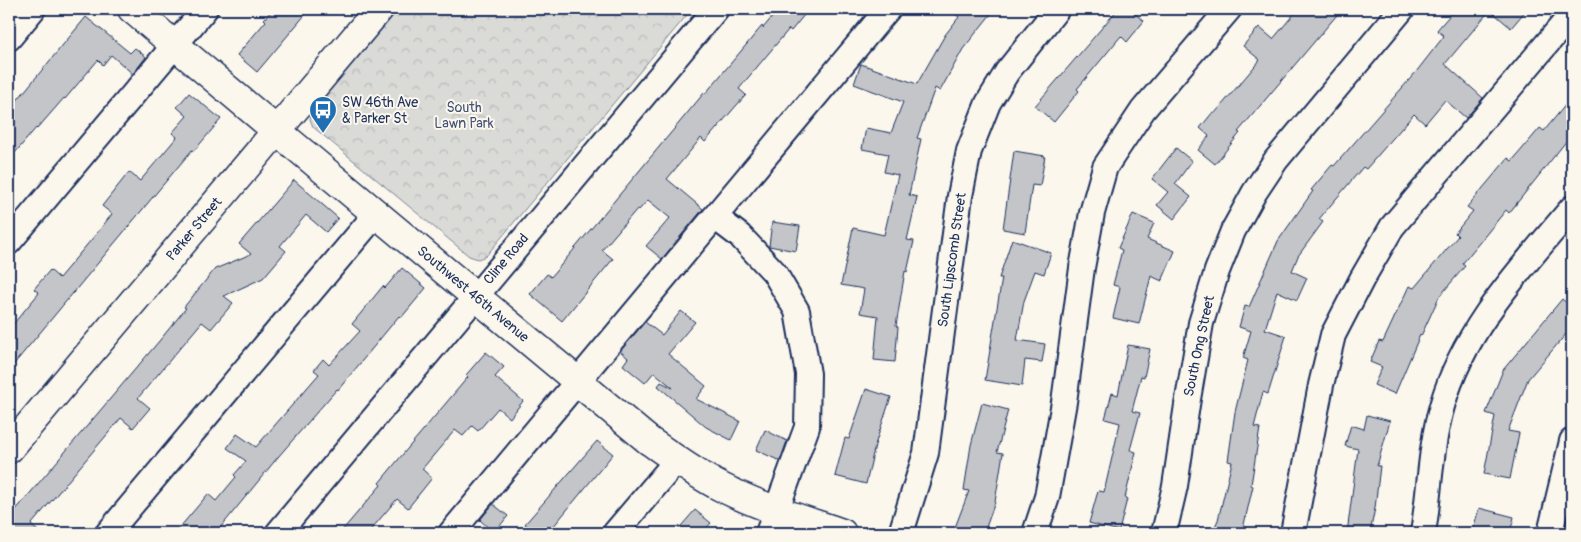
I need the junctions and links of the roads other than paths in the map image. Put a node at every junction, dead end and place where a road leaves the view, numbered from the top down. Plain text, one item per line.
1 (33, 9) edge
2 (132, 9) edge
3 (205, 9) edge
4 (379, 9) edge
5 (716, 9) edge
6 (888, 9) edge
7 (1057, 9) edge
8 (1229, 9) edge
9 (1402, 9) edge
10 (1572, 14) edge
11 (9, 38) edge
12 (175, 45) junction
13 (276, 131) junction
14 (1572, 208) edge
15 (376, 214) junction
16 (715, 217) junction
17 (9, 242) edge
18 (476, 296) junction
19 (578, 381) junction
20 (1572, 442) edge
21 (9, 448) edge
22 (677, 460) junction
23 (772, 522) edge
24 (108, 533) edge
25 (278, 533) edge
26 (451, 533) edge
27 (615, 533) edge
28 (842, 533) edge
29 (901, 533) edge
30 (1035, 533) edge
31 (1164, 533) edge
32 (1293, 533) edge
33 (1423, 533) edge
34 (1550, 533) edge

1 - 11 street
2 - 12 main road, Southwest 46th Avenue
3 - 12 street
4 - 13 main road, Parker Street
5 - 18 street, Cline Road
6 - 16 street
7 - 29 street, South Lipscomb Street
8 - 30 street
9 - 31 street, South Ong Street
10 - 32 street
12 - 13 main road, Southwest 46th Avenue
12 - 17 street
13 - 15 main road, Southwest 46th Avenue
13 - 21 main road, Parker Street
14 - 33 street
15 - 18 main road, Southwest 46th Avenue
15 - 24 street
16 - 19 street
16 - 23 street
18 - 19 main road, Southwest 46th Avenue
18 - 25 street, Cline Road
19 - 22 main road, Southwest 46th Avenue
19 - 26 street
20 - 34 street
22 - 23 main road, Southwest 46th Avenue
22 - 27 street
23 - 28 main road, Southwest 46th Avenue

